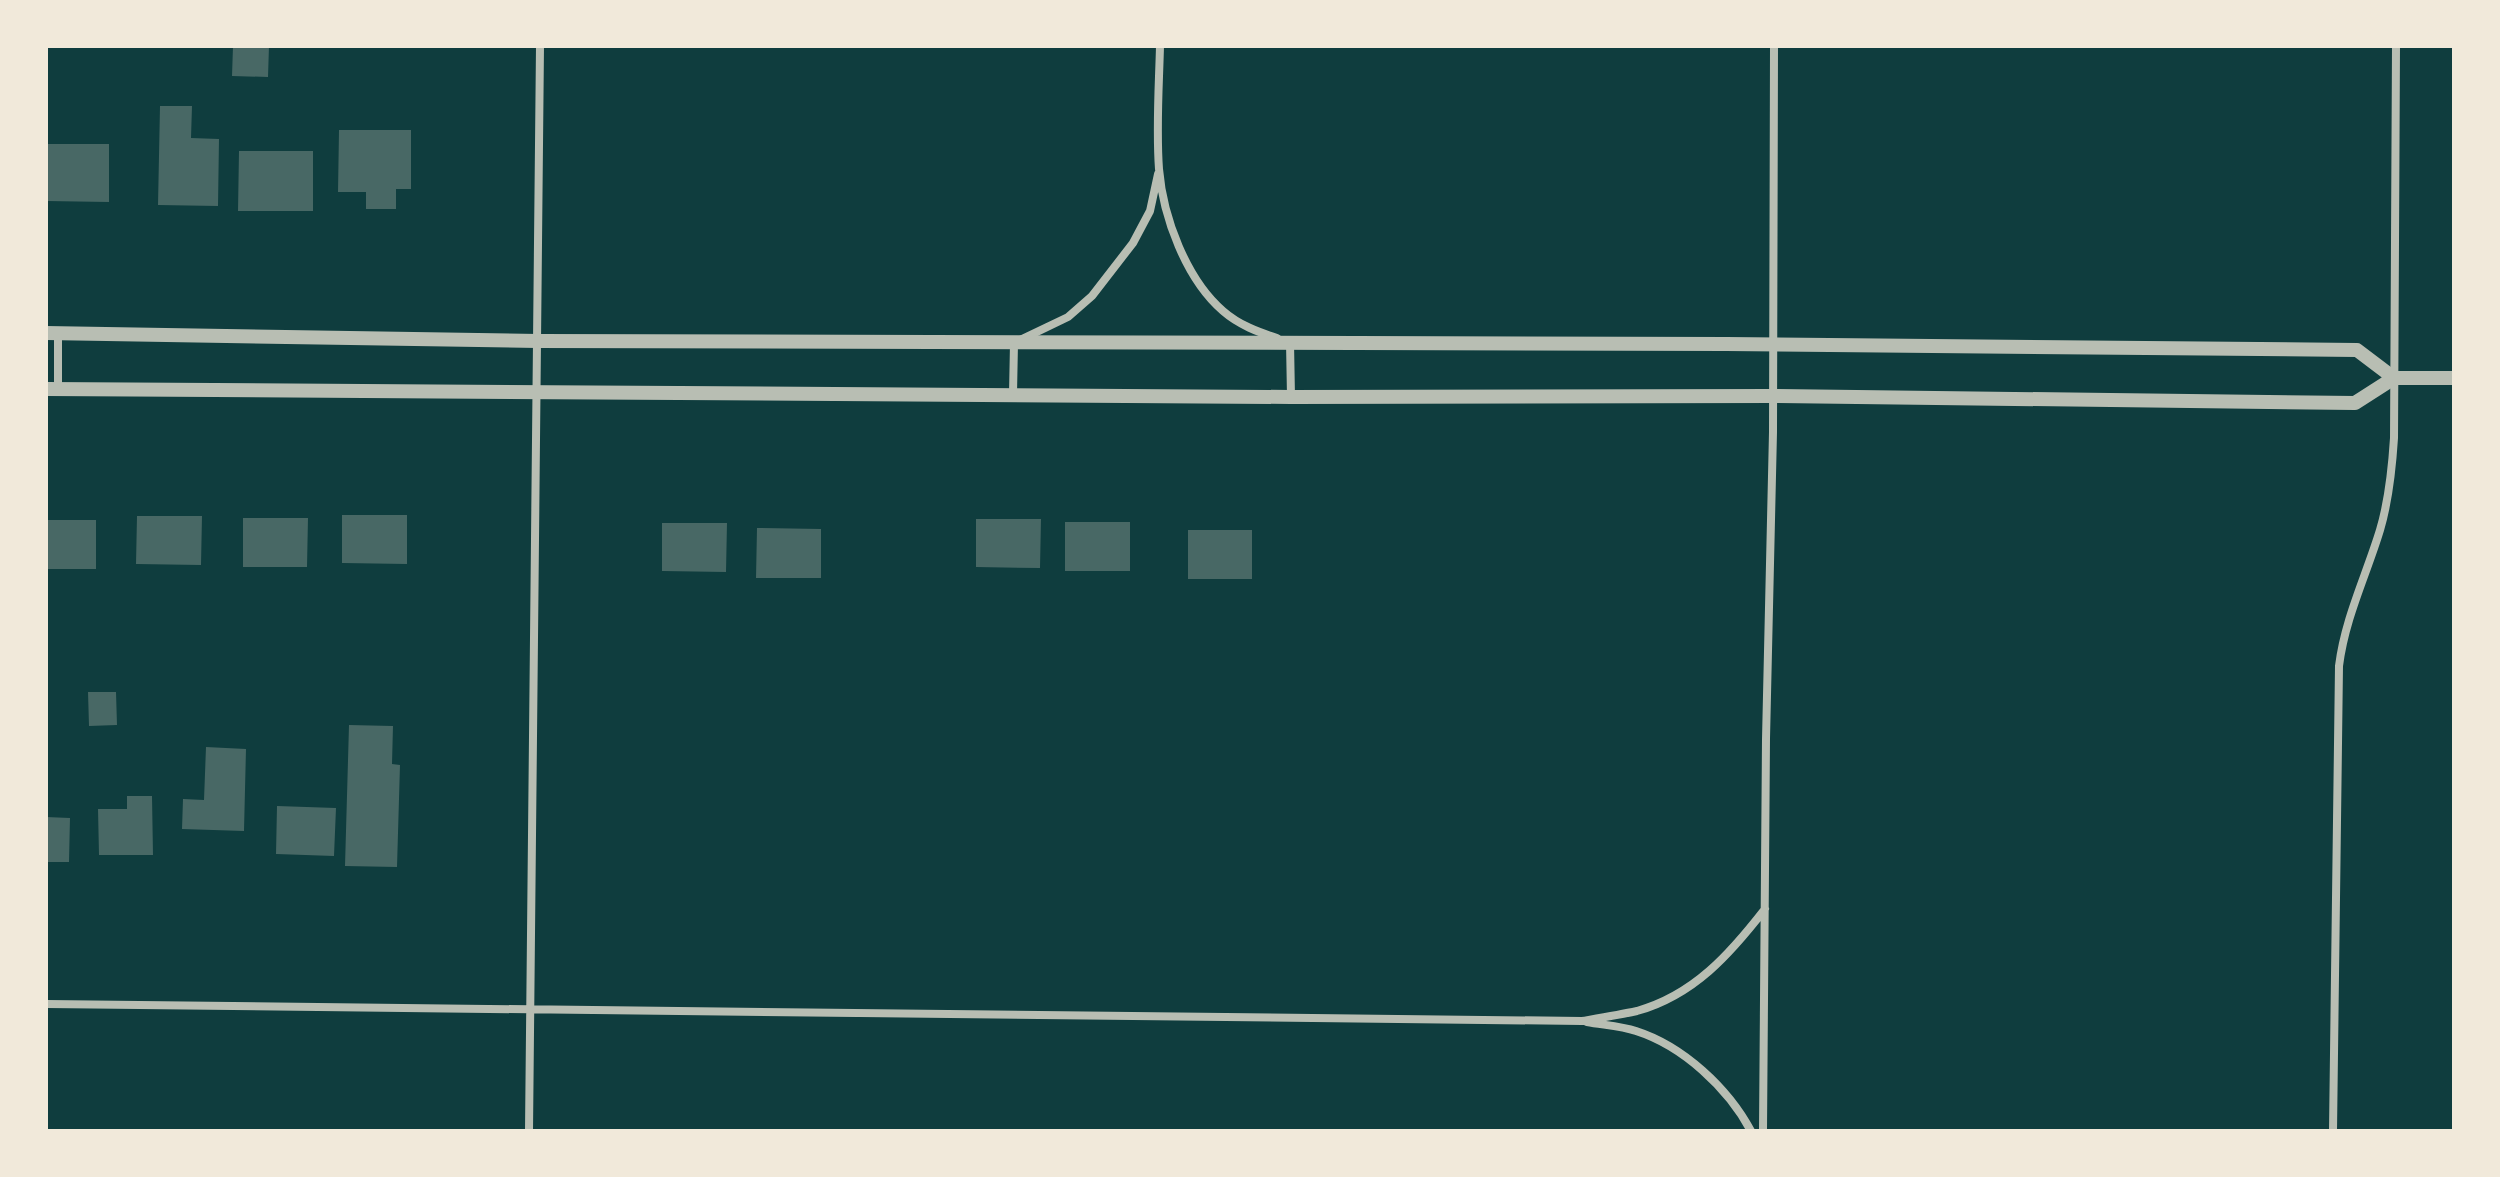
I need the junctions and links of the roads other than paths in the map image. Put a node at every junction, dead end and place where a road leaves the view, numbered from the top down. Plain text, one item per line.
1 (540, 46) edge
2 (1160, 46) edge
3 (1774, 46) edge
4 (2396, 46) edge
5 (1159, 169) junction
6 (50, 332) edge
7 (538, 341) junction
8 (1014, 343) junction
9 (1292, 343) junction
10 (1772, 344) junction
11 (2394, 378) junction
12 (2454, 378) edge
13 (52, 389) edge
14 (535, 393) junction
15 (1013, 394) junction
16 (1772, 396) junction
17 (1291, 397) junction
18 (1765, 909) junction
19 (46, 1004) edge
20 (530, 1009) junction
21 (1582, 1021) junction
22 (529, 1131) edge
23 (1751, 1131) edge
24 (1763, 1131) edge
25 (2333, 1131) edge

1 - 7 street
2 - 5 street
3 - 10 street
4 - 11 street
5 - 8 street
5 - 9 street
6 - 7 street
6 - 13 street
7 - 8 street
7 - 14 street
8 - 9 street
8 - 15 street
9 - 10 street
9 - 17 street
10 - 11 street
10 - 16 street
11 - 12 street
11 - 16 street
11 - 25 street
13 - 14 street
14 - 15 street
14 - 20 street
15 - 17 street
16 - 17 street
16 - 18 street
18 - 21 street
18 - 24 street
19 - 20 street
20 - 21 street
20 - 22 street
21 - 23 street

